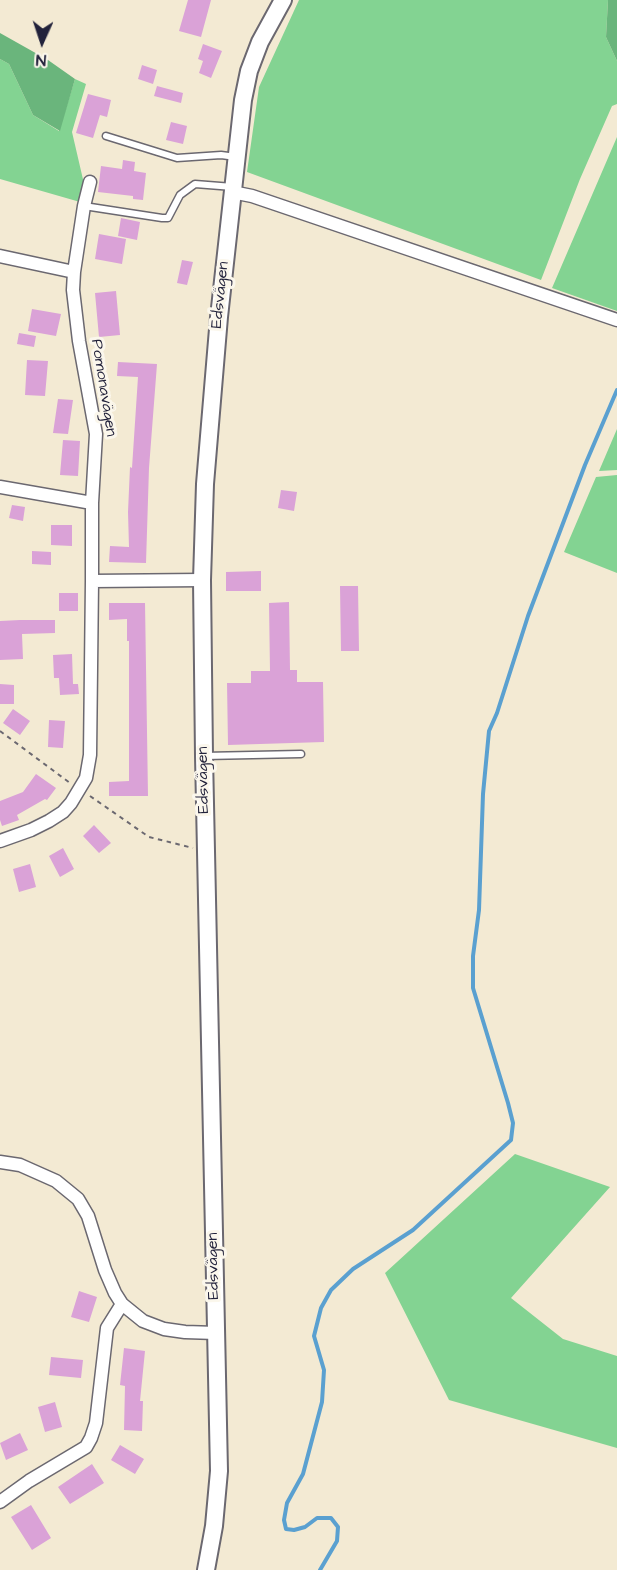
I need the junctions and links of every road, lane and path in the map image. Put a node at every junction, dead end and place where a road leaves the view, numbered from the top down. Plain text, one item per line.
1 (283, 0) edge
2 (106, 136) dead end
3 (236, 157) junction
4 (90, 182) dead end
5 (232, 189) junction
6 (84, 206) junction
7 (0, 256) edge
8 (74, 272) junction
9 (617, 320) edge
10 (0, 487) edge
11 (92, 503) junction
12 (202, 580) junction
13 (92, 581) junction
14 (0, 731) edge
15 (301, 754) dead end
16 (204, 756) junction
17 (80, 790) junction
18 (0, 841) edge
19 (206, 852) junction
20 (0, 1162) edge
21 (122, 1304) junction
22 (216, 1333) junction
23 (0, 1502) edge
24 (206, 1570) edge

1 - 3 street, Edsvägen
2 - 3 lane
3 - 5 street, Edsvägen
4 - 6 street, Pomonavägen
5 - 6 lane
5 - 9 street
5 - 12 street, Edsvägen
6 - 8 street, Pomonavägen
7 - 8 street
8 - 11 street, Pomonavägen
10 - 11 street
11 - 13 street, Pomonavägen
12 - 13 street
12 - 16 street, Edsvägen
13 - 17 street, Pomonavägen
14 - 17 path
15 - 16 lane
16 - 19 street, Edsvägen
17 - 18 street, Pomonavägen
17 - 19 path
19 - 22 street, Edsvägen
20 - 21 street
21 - 22 street
21 - 23 street
22 - 24 street, Edsvägen

